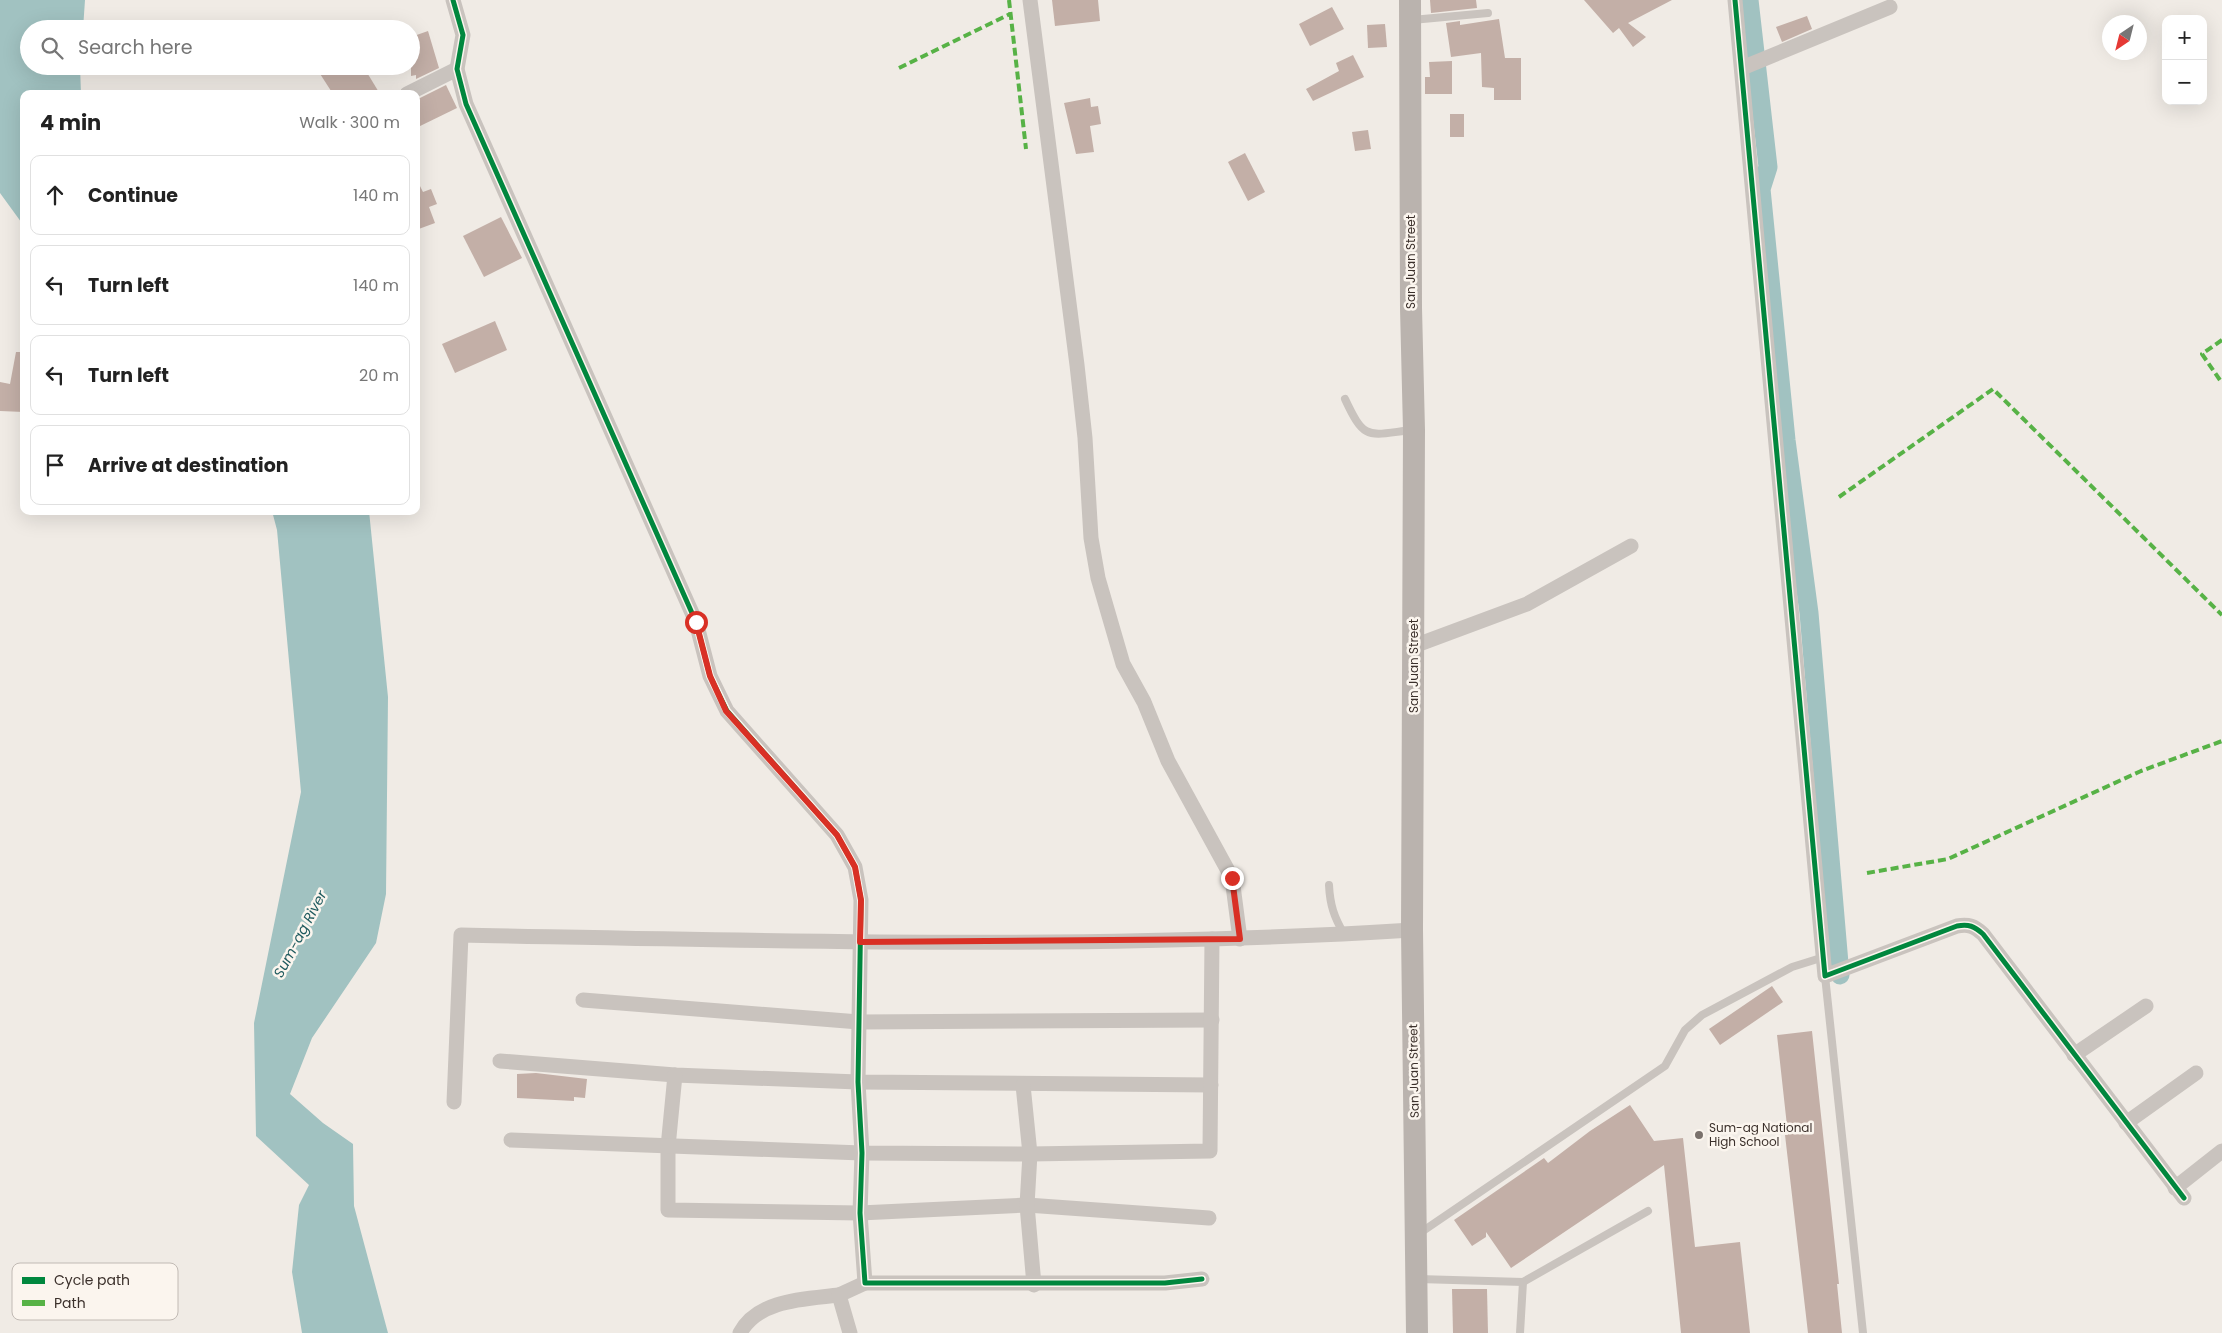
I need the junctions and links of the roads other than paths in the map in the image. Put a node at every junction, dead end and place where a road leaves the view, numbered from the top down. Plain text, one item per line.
1 (453, 0) edge
2 (1030, 0) edge
3 (1735, 0) edge
4 (1890, 7) dead end
5 (1410, 10) edge
6 (1488, 13) dead end
7 (1746, 67) junction
8 (457, 69) junction
9 (415, 90) edge
10 (1345, 399) dead end
11 (1414, 430) junction
12 (1631, 546) dead end
13 (1414, 646) junction
14 (1329, 885) dead end
15 (1412, 930) junction
16 (1344, 934) junction
17 (1212, 939) junction
18 (1240, 939) junction
19 (860, 942) junction
20 (1824, 957) junction
21 (1836, 972) junction
22 (583, 1000) dead end
23 (2146, 1006) dead end
24 (1212, 1020) junction
25 (859, 1022) junction
26 (2074, 1055) junction
27 (500, 1062) dead end
28 (2196, 1073) dead end
29 (675, 1075) junction
30 (858, 1082) junction
31 (1023, 1084) junction
32 (1211, 1085) junction
33 (454, 1102) dead end
34 (2126, 1123) junction
35 (511, 1140) dead end
36 (668, 1147) junction
37 (2222, 1151) edge
38 (862, 1153) junction
39 (1030, 1154) junction
40 (1027, 1205) junction
41 (1648, 1211) dead end
42 (860, 1213) junction
43 (1209, 1218) dead end
44 (1416, 1236) junction
45 (1202, 1279) dead end
46 (1416, 1279) junction
47 (1522, 1282) junction
48 (865, 1283) junction
49 (1034, 1285) junction
50 (839, 1295) junction
51 (740, 1333) edge
52 (850, 1333) edge
53 (1417, 1333) edge
54 (1520, 1333) edge
55 (1863, 1333) edge

1 - 8 street
2 - 18 street
3 - 7 street
4 - 7 street
5 - 6 lane
5 - 11 main road, San Juan Street
7 - 20 street
8 - 9 street
8 - 19 street
10 - 11 lane
11 - 13 main road, San Juan Street
12 - 13 street
13 - 15 main road, San Juan Street
14 - 16 lane
15 - 16 street
15 - 44 main road, San Juan Street
16 - 18 street
17 - 18 street
17 - 19 street
17 - 24 street
19 - 25 street
19 - 33 street
20 - 21 street
20 - 44 lane
21 - 26 street
21 - 55 lane
22 - 25 street
23 - 26 street
24 - 25 street
24 - 32 street
25 - 30 street
26 - 34 street
27 - 29 street
28 - 34 street
29 - 30 street
29 - 36 street
30 - 31 street
30 - 38 street
31 - 32 street
31 - 39 street
32 - 39 street
34 - 37 street
35 - 36 street
36 - 38 street
36 - 42 street
38 - 39 street
38 - 42 street
39 - 40 street
40 - 42 street
40 - 43 street
40 - 49 street
41 - 47 lane
42 - 48 street
44 - 46 main road, San Juan Street
45 - 49 street
46 - 47 lane
46 - 53 main road, San Juan Street
47 - 54 lane
48 - 49 street
48 - 50 street
50 - 51 street
50 - 52 street

